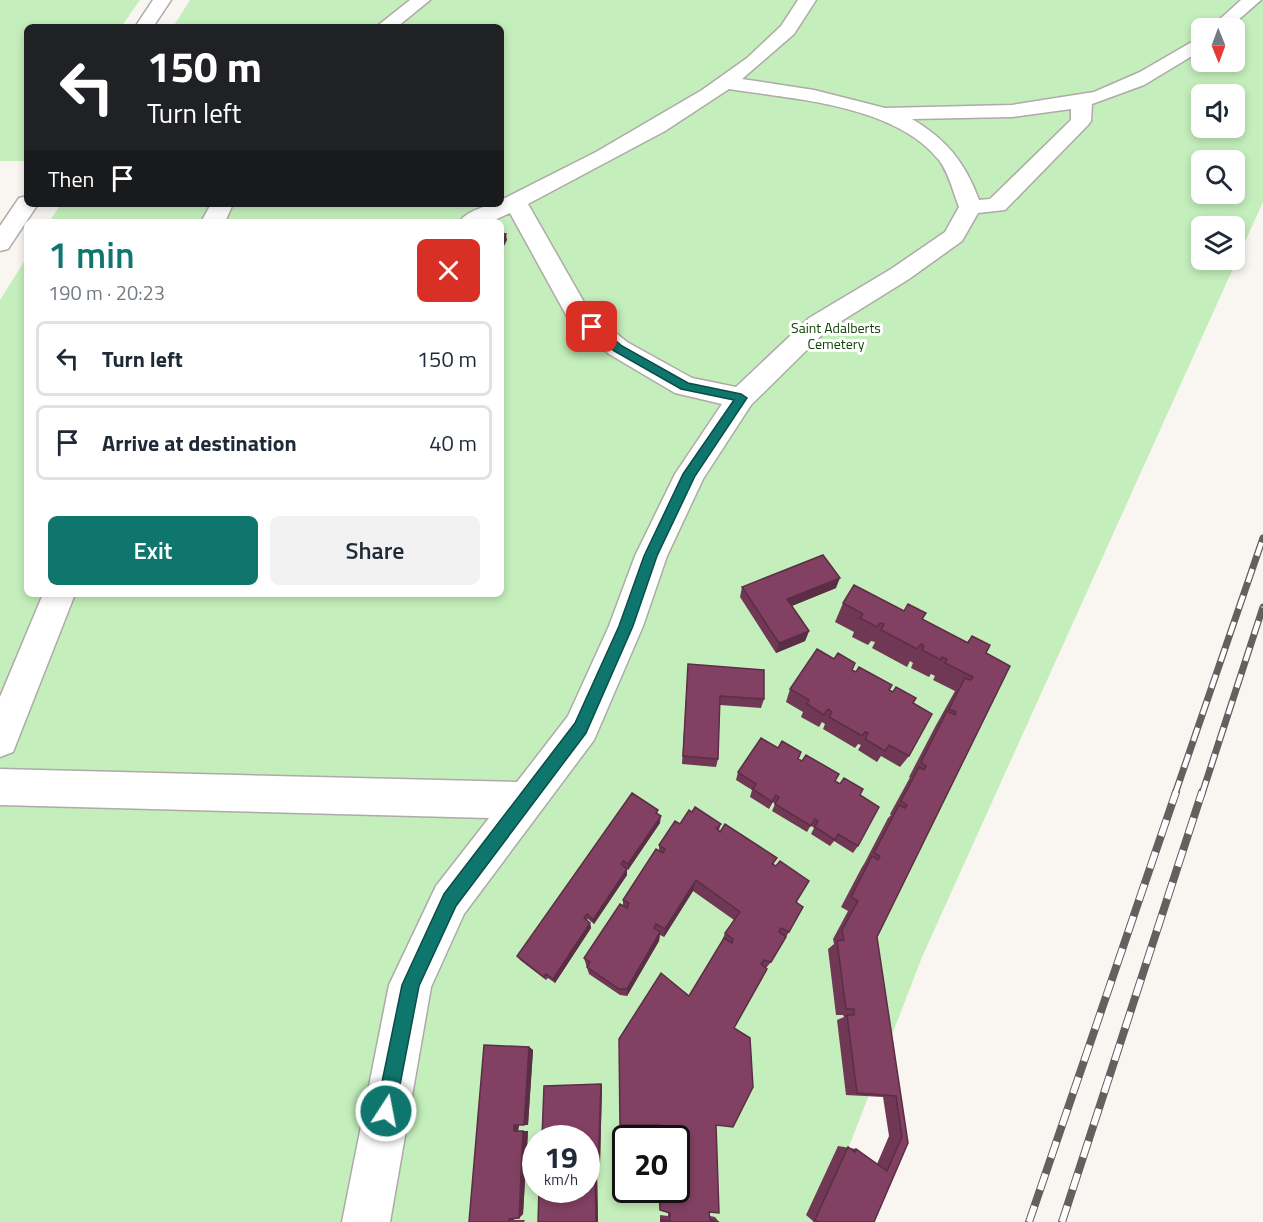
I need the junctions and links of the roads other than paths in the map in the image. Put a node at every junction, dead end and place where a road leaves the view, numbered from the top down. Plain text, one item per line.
1 (162, 0) edge
2 (421, 0) edge
3 (807, 0) edge
4 (1252, 0) edge
5 (1231, 18) edge
6 (146, 24) edge
7 (388, 24) edge
8 (1191, 49) edge
9 (728, 83) junction
10 (1082, 101) junction
11 (883, 113) junction
12 (515, 202) junction
13 (24, 207) edge
14 (504, 207) edge
15 (504, 207) edge
16 (970, 207) junction
17 (478, 219) edge
18 (0, 244) edge
19 (741, 398) junction
20 (58, 597) edge
21 (0, 740) edge
22 (0, 787) edge
23 (523, 801) junction
24 (366, 1222) edge

1 - 6 street
2 - 7 street
3 - 9 street
4 - 5 street
8 - 10 street
9 - 11 street
9 - 12 street
10 - 11 street
10 - 16 street
11 - 16 street
12 - 14 street
12 - 19 street
13 - 18 street
15 - 17 street
16 - 19 street
19 - 23 street
20 - 21 street
22 - 23 street
23 - 24 street

